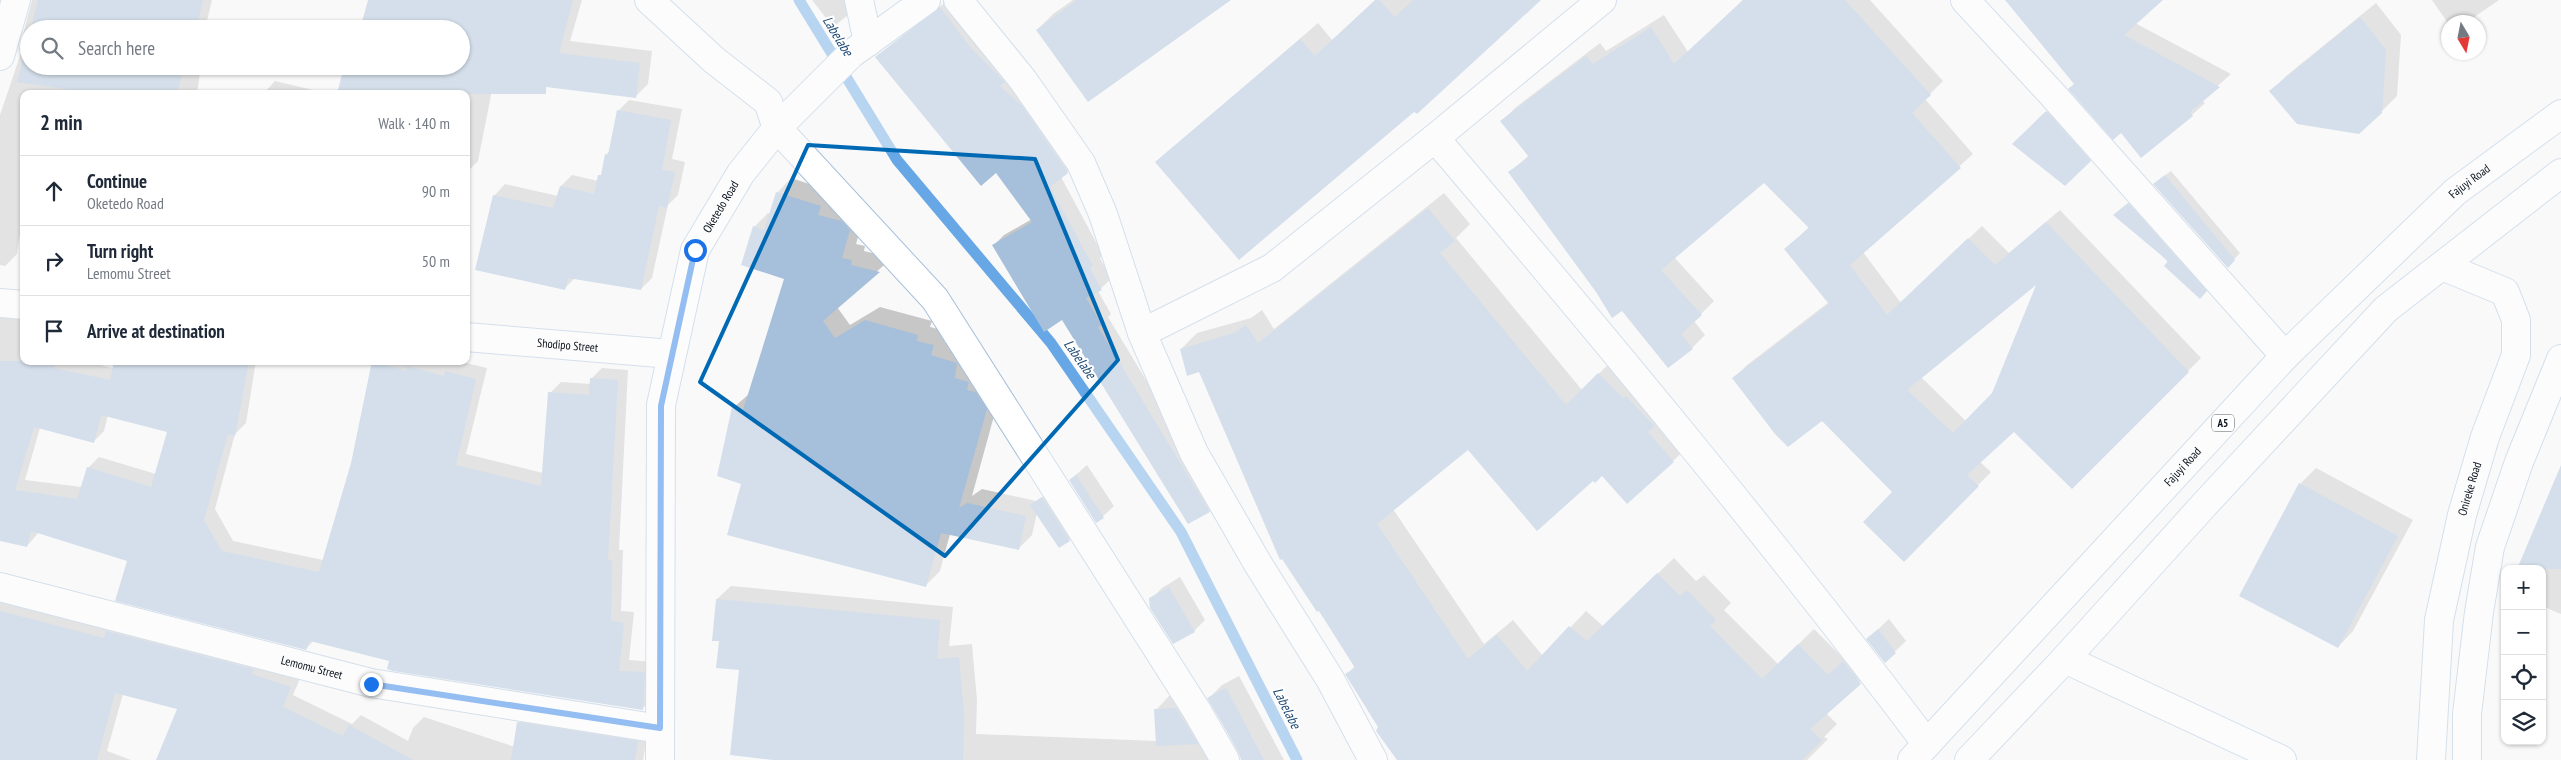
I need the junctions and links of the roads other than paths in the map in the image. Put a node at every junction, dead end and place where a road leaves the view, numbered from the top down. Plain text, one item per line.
1 (16, 0) edge
2 (649, 0) edge
3 (858, 0) edge
4 (926, 0) edge
5 (958, 0) edge
6 (1602, 0) edge
7 (1966, 0) edge
8 (859, 48) junction
9 (0, 56) edge
10 (2561, 114) edge
11 (785, 120) junction
12 (1436, 138) junction
13 (2561, 173) edge
14 (2442, 266) junction
15 (0, 303) edge
16 (20, 304) edge
17 (1142, 333) junction
18 (470, 336) edge
19 (671, 354) junction
20 (2285, 356) junction
21 (2561, 359) edge
22 (0, 587) edge
23 (2065, 659) junction
24 (660, 728) junction
25 (1919, 752) edge
26 (660, 760) edge
27 (1225, 760) edge
28 (1373, 760) edge
29 (1969, 760) edge
30 (2282, 760) edge
31 (2431, 760) edge
32 (2467, 760) edge

1 - 9 main road
2 - 11 main road
3 - 8 main road
4 - 8 main road, Oketedo Road
5 - 17 main road
6 - 12 main road
7 - 20 main road
8 - 11 main road, Oketedo Road
10 - 20 main road, Fajuyi Road / A5
11 - 19 main road, Oketedo Road
11 - 27 main road
12 - 17 main road
12 - 25 main road
13 - 14 main road
14 - 23 main road
14 - 31 main road, Onireke Road
15 - 16 main road
17 - 28 main road
18 - 19 main road, Shodipo Street
19 - 24 main road, Oketedo Road
20 - 25 main road, Fajuyi Road / A5
21 - 32 main road
22 - 24 main road, Lemomu Street
23 - 29 main road
23 - 30 main road
24 - 26 main road, Oketedo Road

